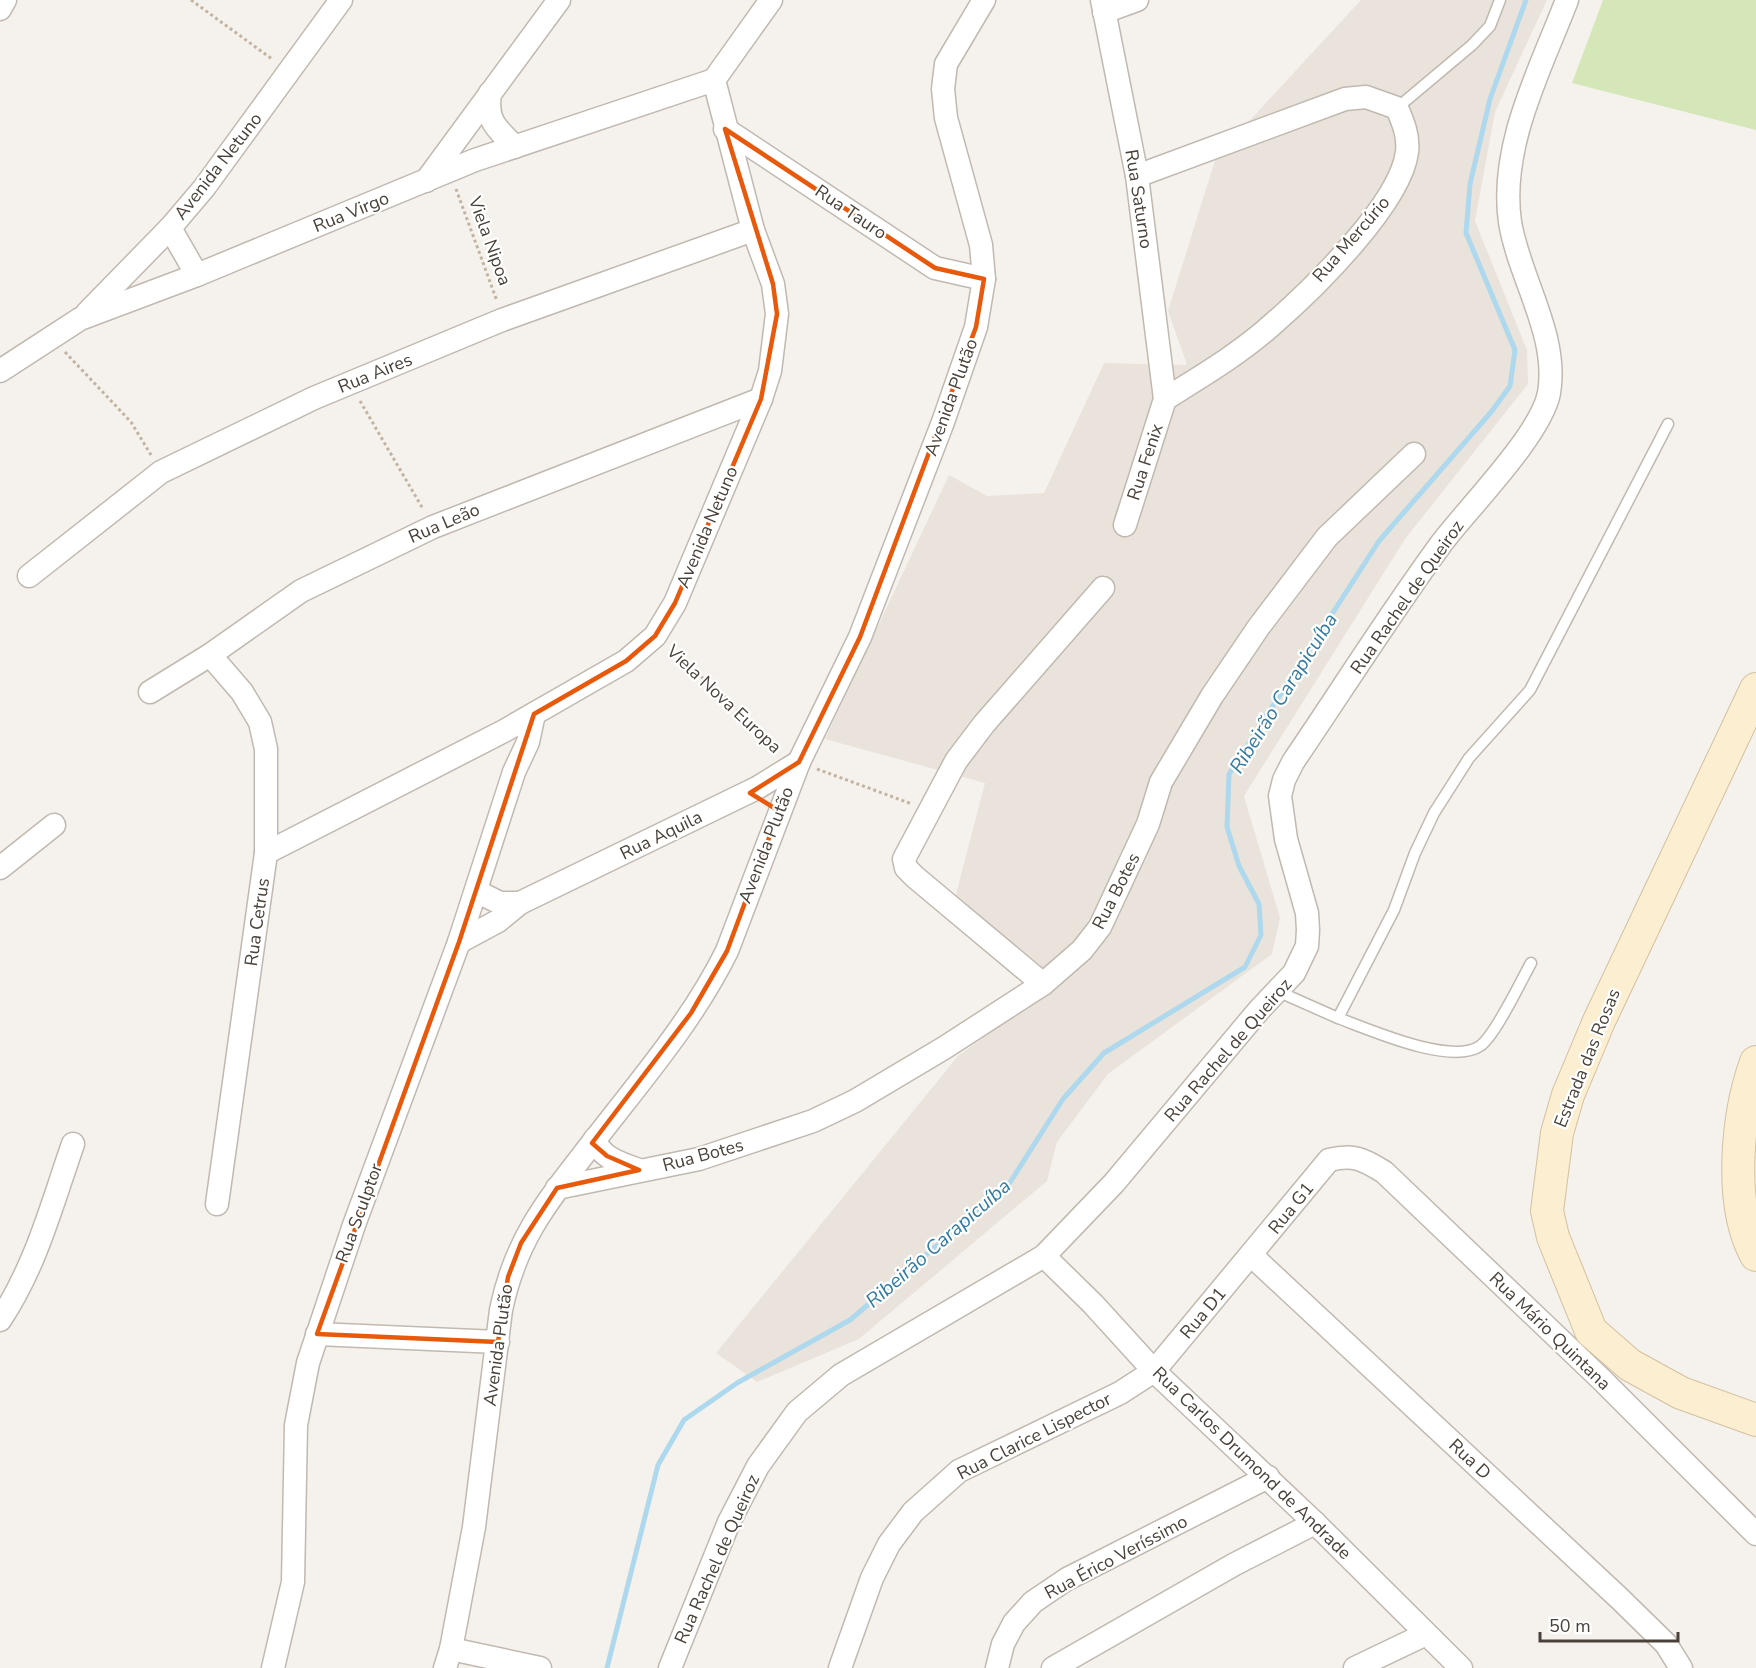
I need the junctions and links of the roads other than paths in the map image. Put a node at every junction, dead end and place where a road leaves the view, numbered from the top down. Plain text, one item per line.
1 (5, 0) edge
2 (340, 0) edge
3 (559, 0) edge
4 (771, 0) edge
5 (984, 0) edge
6 (1137, 0) edge
7 (1500, 0) edge
8 (1568, 0) edge
9 (1103, 6) edge
10 (0, 9) edge
11 (714, 80) junction
12 (490, 93) junction
13 (1397, 108) junction
14 (725, 129) junction
15 (515, 147) junction
16 (1137, 176) junction
17 (425, 182) junction
18 (170, 228) junction
19 (753, 230) junction
20 (197, 275) junction
21 (984, 279) junction
22 (80, 319) junction
23 (0, 371) edge
24 (761, 399) junction
25 (1165, 399) junction
26 (1668, 424) dead end
27 (1414, 454) dead end
28 (1125, 525) dead end
29 (29, 576) dead end
30 (1103, 588) dead end
31 (210, 655) junction
32 (1756, 689) edge
33 (150, 692) dead end
34 (534, 714) junction
35 (504, 731) junction
36 (799, 762) junction
37 (514, 772) junction
38 (746, 794) junction
39 (779, 811) junction
40 (54, 825) dead end
41 (266, 853) junction
42 (0, 868) edge
43 (476, 891) junction
44 (520, 903) junction
45 (459, 942) junction
46 (1531, 963) dead end
47 (1043, 984) junction
48 (1277, 991) junction
49 (1338, 1018) junction
50 (1755, 1070) edge
51 (595, 1139) junction
52 (73, 1144) dead end
53 (1329, 1160) joint
54 (639, 1170) junction
55 (1748, 1187) edge
56 (557, 1188) junction
57 (217, 1204) dead end
58 (1756, 1255) edge
59 (1044, 1256) junction
60 (1252, 1256) junction
61 (0, 1320) edge
62 (317, 1334) junction
63 (498, 1342) junction
64 (1154, 1371) junction
65 (1756, 1420) edge
66 (1268, 1478) junction
67 (1315, 1522) junction
68 (1756, 1534) edge
69 (1426, 1634) junction
70 (448, 1658) edge
71 (273, 1668) edge
72 (540, 1668) edge
73 (670, 1668) edge
74 (840, 1668) edge
75 (997, 1668) edge
76 (1053, 1668) edge
77 (1355, 1668) edge
78 (1461, 1668) edge
79 (1681, 1668) edge

1 - 10 street
2 - 18 street, Avenida Netuno
3 - 12 street
4 - 11 street
5 - 21 street, Avenida Plutão
6 - 9 street
7 - 13 lane
8 - 48 street, Rua Rachel de Queiroz
9 - 16 street, Rua Saturno
11 - 14 street, Avenida Netuno
11 - 15 street, Rua Virgo
12 - 15 street
12 - 17 street
13 - 16 street
13 - 25 street, Rua Mercúrio
14 - 19 street, Avenida Netuno
14 - 21 street, Rua Tauro
15 - 17 street, Rua Virgo
16 - 25 street, Rua Saturno
17 - 20 street, Rua Virgo
18 - 20 street
18 - 22 street, Avenida Netuno
19 - 24 street, Avenida Netuno
19 - 29 street, Rua Aires
20 - 22 street, Rua Virgo
21 - 36 street, Avenida Plutão
22 - 23 street, Rua Virgo
24 - 31 street, Rua Leão
24 - 34 street, Avenida Netuno
25 - 28 street, Rua Fenix
26 - 49 lane
27 - 47 street, Rua Botes
30 - 47 street
31 - 33 street, Rua Leão
31 - 41 street, Rua Cetrus
32 - 65 main road, Estrada das Rosas
34 - 35 street, Avenida Netuno
34 - 37 street, Rua Sculptor
35 - 37 street
35 - 41 street, Avenida Netuno
36 - 38 street, Rua Aquila
36 - 39 street, Avenida Plutão
37 - 43 street, Rua Sculptor
38 - 39 street
38 - 44 street, Rua Aquila
39 - 51 street, Avenida Plutão
40 - 42 street
41 - 57 street, Rua Cetrus
43 - 44 street
43 - 45 street, Rua Sculptor
44 - 45 street, Rua Aquila
45 - 62 street, Rua Sculptor
46 - 49 lane
47 - 54 street, Rua Botes
48 - 49 lane
48 - 59 street, Rua Rachel de Queiroz
50 - 55 main road
51 - 54 street, Rua Botes
51 - 56 street, Avenida Plutão
52 - 61 street
53 - 60 street, Rua G1
53 - 68 street, Rua Mário Quintana
54 - 56 street, Rua Botes
55 - 58 main road
56 - 63 street, Avenida Plutão
59 - 64 street, Rua Carlos Drumond de Andrade
59 - 73 street, Rua Rachel de Queiroz
60 - 64 street, Rua D1
60 - 79 street, Rua D
62 - 63 street
62 - 71 street, Rua Sculptor
63 - 70 street, Avenida Plutão
64 - 66 street, Rua Carlos Drumond de Andrade
64 - 74 street, Rua Clarice Lispector
66 - 67 street, Rua Carlos Drumond de Andrade
66 - 75 street, Rua Érico Veríssimo
67 - 69 street, Rua Carlos Drumond de Andrade
67 - 76 street
69 - 77 street
69 - 78 street, Rua Carlos Drumond de Andrade
70 - 72 street

